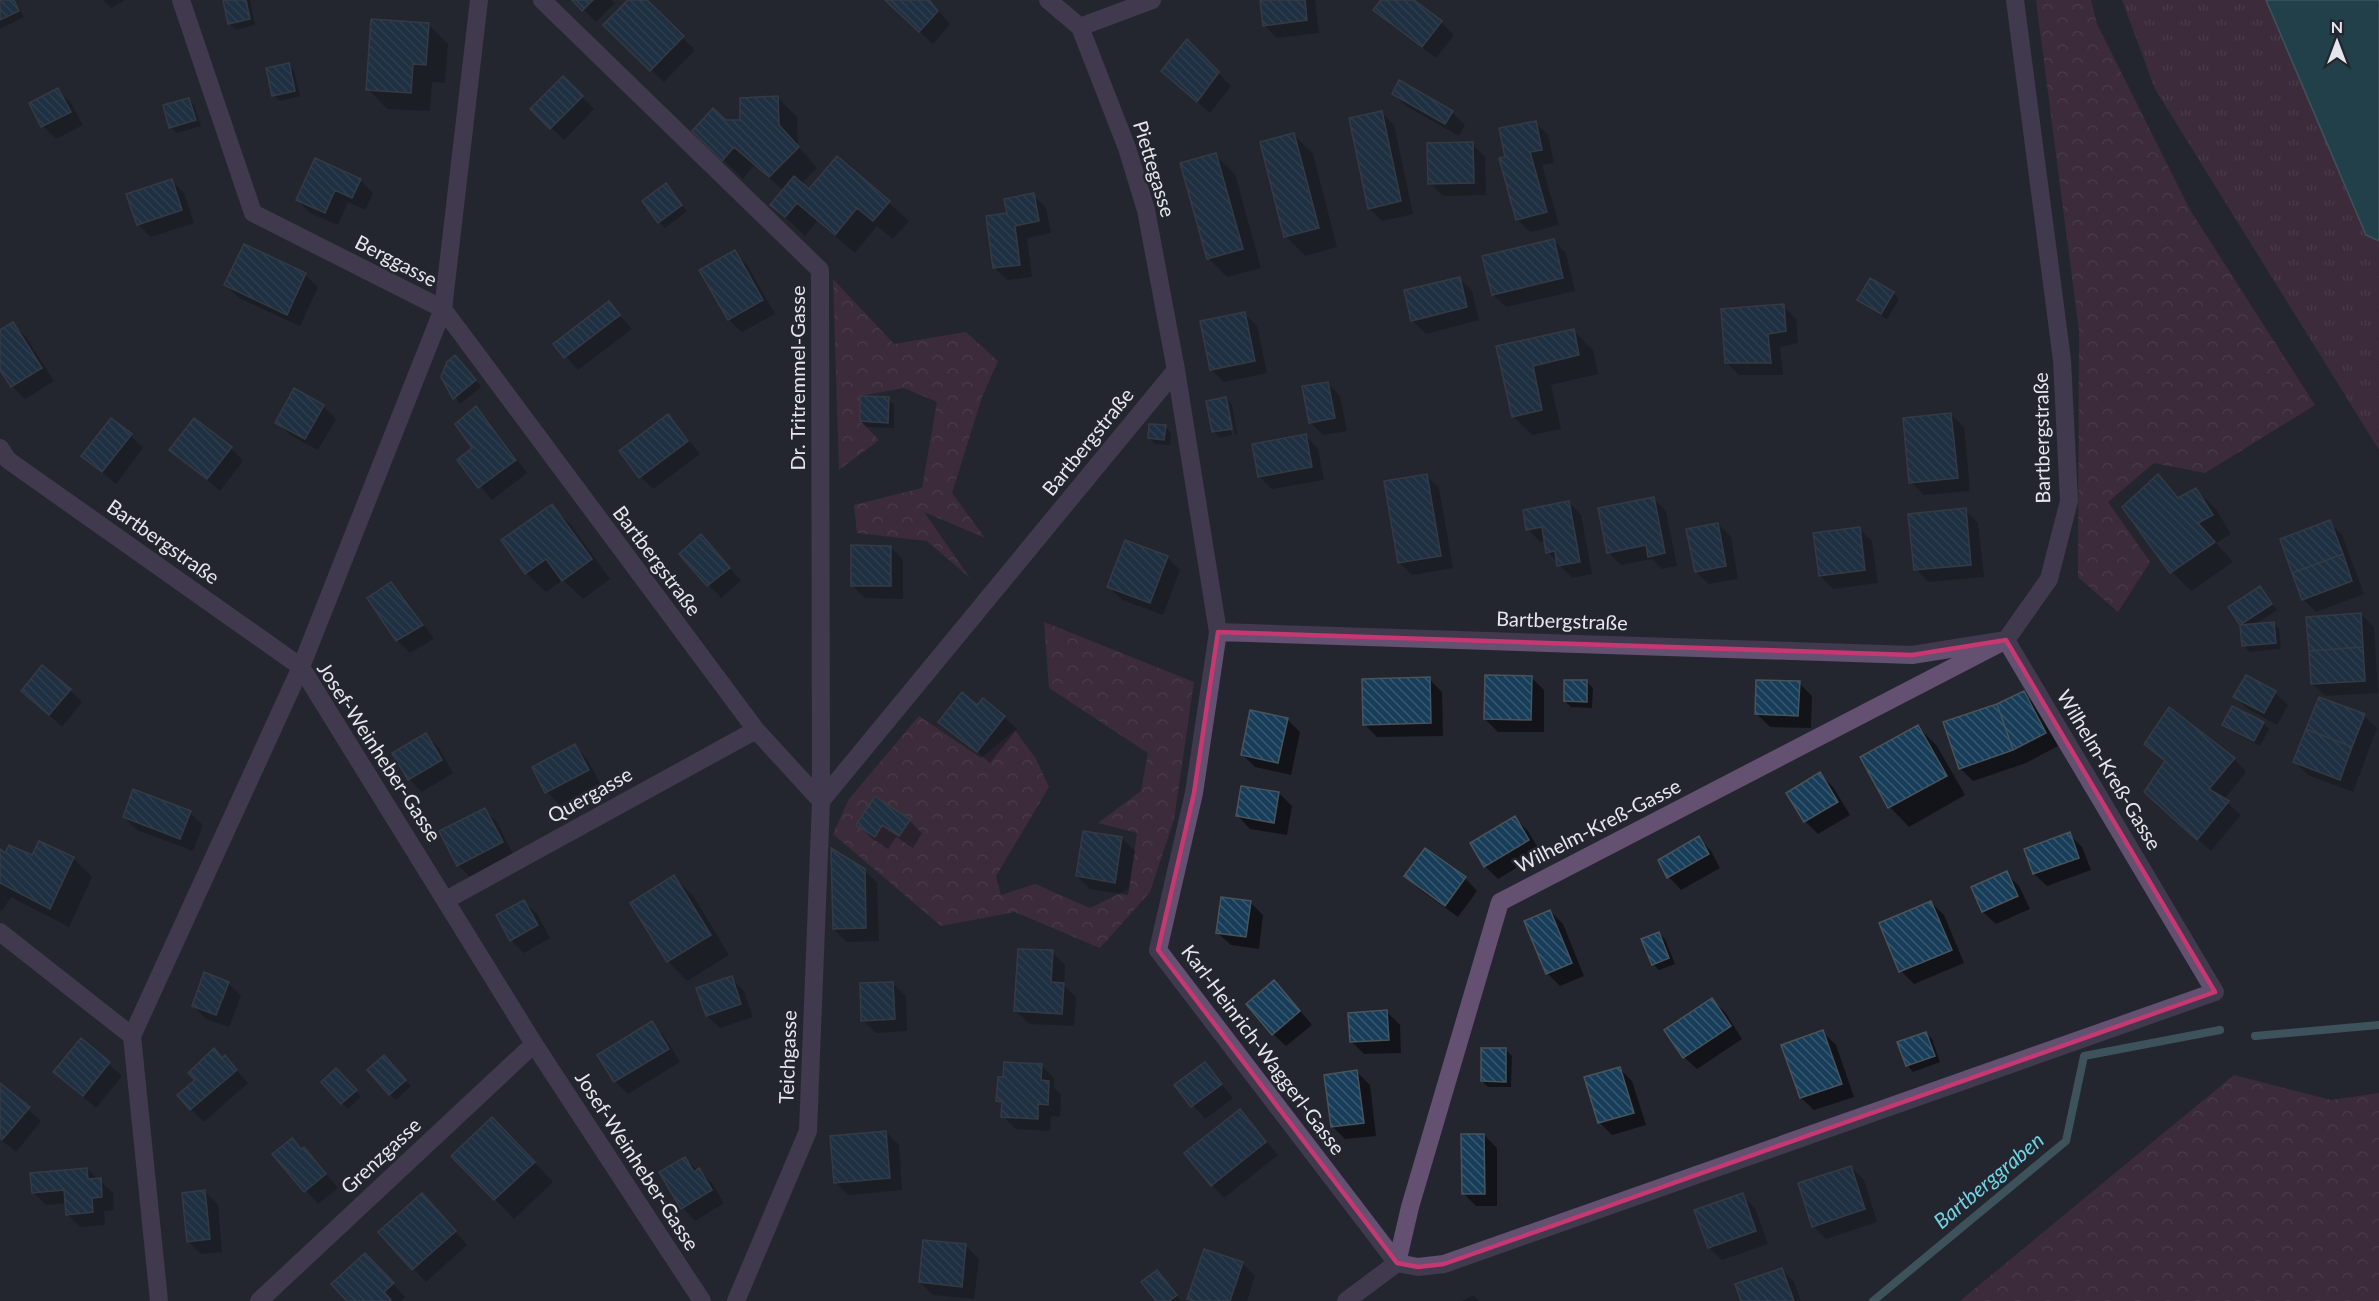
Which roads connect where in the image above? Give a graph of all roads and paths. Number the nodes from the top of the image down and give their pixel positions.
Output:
1 (181, 0) edge
2 (479, 0) edge
3 (542, 0) edge
4 (1048, 0) edge
5 (1152, 0) edge
6 (2015, 0) edge
7 (1080, 27) junction
8 (443, 309) junction
9 (1176, 370) junction
10 (0, 448) edge
11 (1218, 632) junction
12 (2006, 640) junction
13 (301, 667) junction
14 (756, 730) junction
15 (821, 801) junction
16 (446, 900) junction
17 (0, 932) edge
18 (132, 1036) junction
19 (534, 1044) junction
20 (1397, 1263) junction
21 (159, 1301) edge
22 (259, 1301) edge
23 (702, 1301) edge
24 (736, 1301) edge
25 (1346, 1301) edge

1 - 8 street, Berggasse
2 - 8 street, Berggasse
3 - 15 street, Dr. Tritremmel-Gasse
4 - 7 street, Piettegasse
5 - 7 street
6 - 12 street, Bartbergstraße
7 - 9 street, Piettegasse
8 - 13 street
8 - 14 street, Bartbergstraße
9 - 11 street
9 - 15 street, Bartbergstraße
10 - 13 street, Bartbergstraße
11 - 12 street, Bartbergstraße
11 - 20 street, Karl-Heinrich-Waggerl-Gasse
12 - 20 street, Wilhelm-Kreß-Gasse
12 - 20 street, Wilhelm-Kreß-Gasse
13 - 16 street, Josef-Weinheber-Gasse
13 - 18 street, Josef-Weinheber-Gasse
14 - 15 street, Bartbergstraße
14 - 16 street, Quergasse
15 - 24 street, Teichgasse
16 - 19 street, Josef-Weinheber-Gasse
17 - 18 street
18 - 21 street
19 - 22 street, Grenzgasse
19 - 23 street, Josef-Weinheber-Gasse
20 - 25 street

